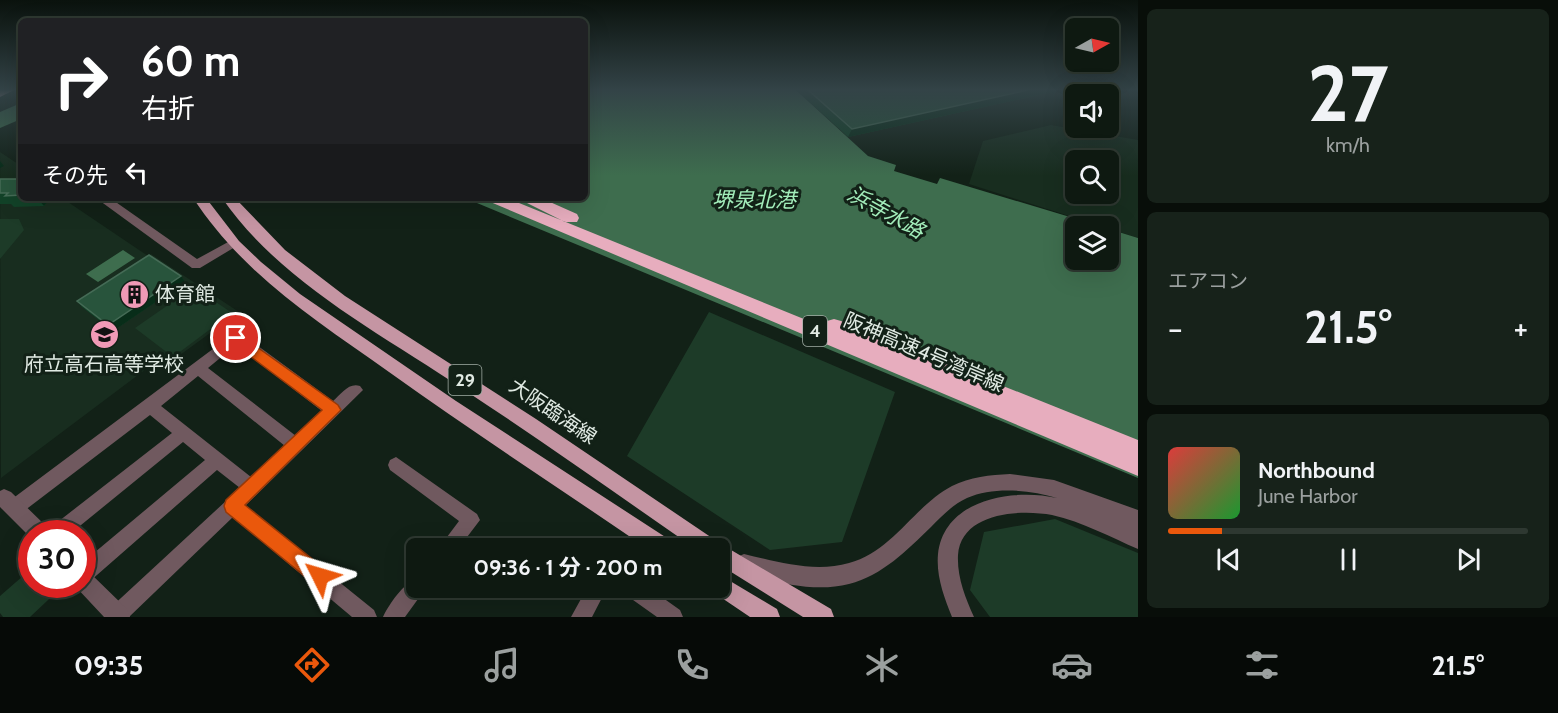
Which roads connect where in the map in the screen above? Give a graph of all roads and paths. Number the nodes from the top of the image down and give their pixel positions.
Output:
1 (106, 201) edge
2 (201, 201) edge
3 (230, 201) edge
4 (500, 201) edge
5 (530, 201) edge
6 (534, 201) edge
7 (571, 218) junction
8 (234, 244) junction
9 (249, 327) dead end
10 (236, 338) junction
11 (198, 368) junction
12 (356, 390) dead end
13 (150, 406) junction
14 (333, 410) junction
15 (183, 433) junction
16 (296, 445) junction
17 (1138, 450) edge
18 (217, 460) junction
19 (396, 465) dead end
20 (1138, 466) edge
21 (251, 487) junction
22 (4, 500) edge
23 (232, 506) junction
24 (25, 520) edge
25 (74, 520) edge
26 (1138, 520) edge
27 (456, 538) edge
28 (649, 538) edge
29 (697, 538) edge
30 (1138, 539) edge
31 (730, 557) edge
32 (730, 560) edge
33 (96, 565) edge
34 (730, 592) edge
35 (96, 593) edge
36 (730, 594) edge
37 (408, 598) edge
38 (592, 598) edge
39 (650, 598) edge
40 (677, 614) edge
41 (117, 616) edge
42 (367, 617) edge
43 (393, 617) edge
44 (580, 617) edge
45 (761, 617) edge
46 (769, 617) edge
47 (823, 617) edge
48 (963, 617) edge

1 - 8 street
2 - 8 main road, 29
3 - 29 main road, 大阪臨海線 / 29
4 - 20 highway, 阪神高速4号湾岸線 / 4
5 - 7 highway, 阪神高速4号湾岸線 / 4
6 - 7 highway
7 - 17 highway, 阪神高速4号湾岸線 / 4
8 - 28 main road, 29
9 - 10 street
10 - 11 street
10 - 14 street
11 - 13 street
11 - 16 street
12 - 14 street
13 - 15 street
13 - 22 street
14 - 16 street
15 - 18 street
15 - 25 street
16 - 21 street
18 - 21 street
18 - 33 street
19 - 27 street
21 - 23 street
22 - 24 street
23 - 41 street
23 - 42 street
26 - 31 street
30 - 48 street
32 - 47 main road, 大阪臨海線 / 29
34 - 46 main road
35 - 41 street
36 - 45 street
37 - 43 street
38 - 44 street
39 - 40 street

